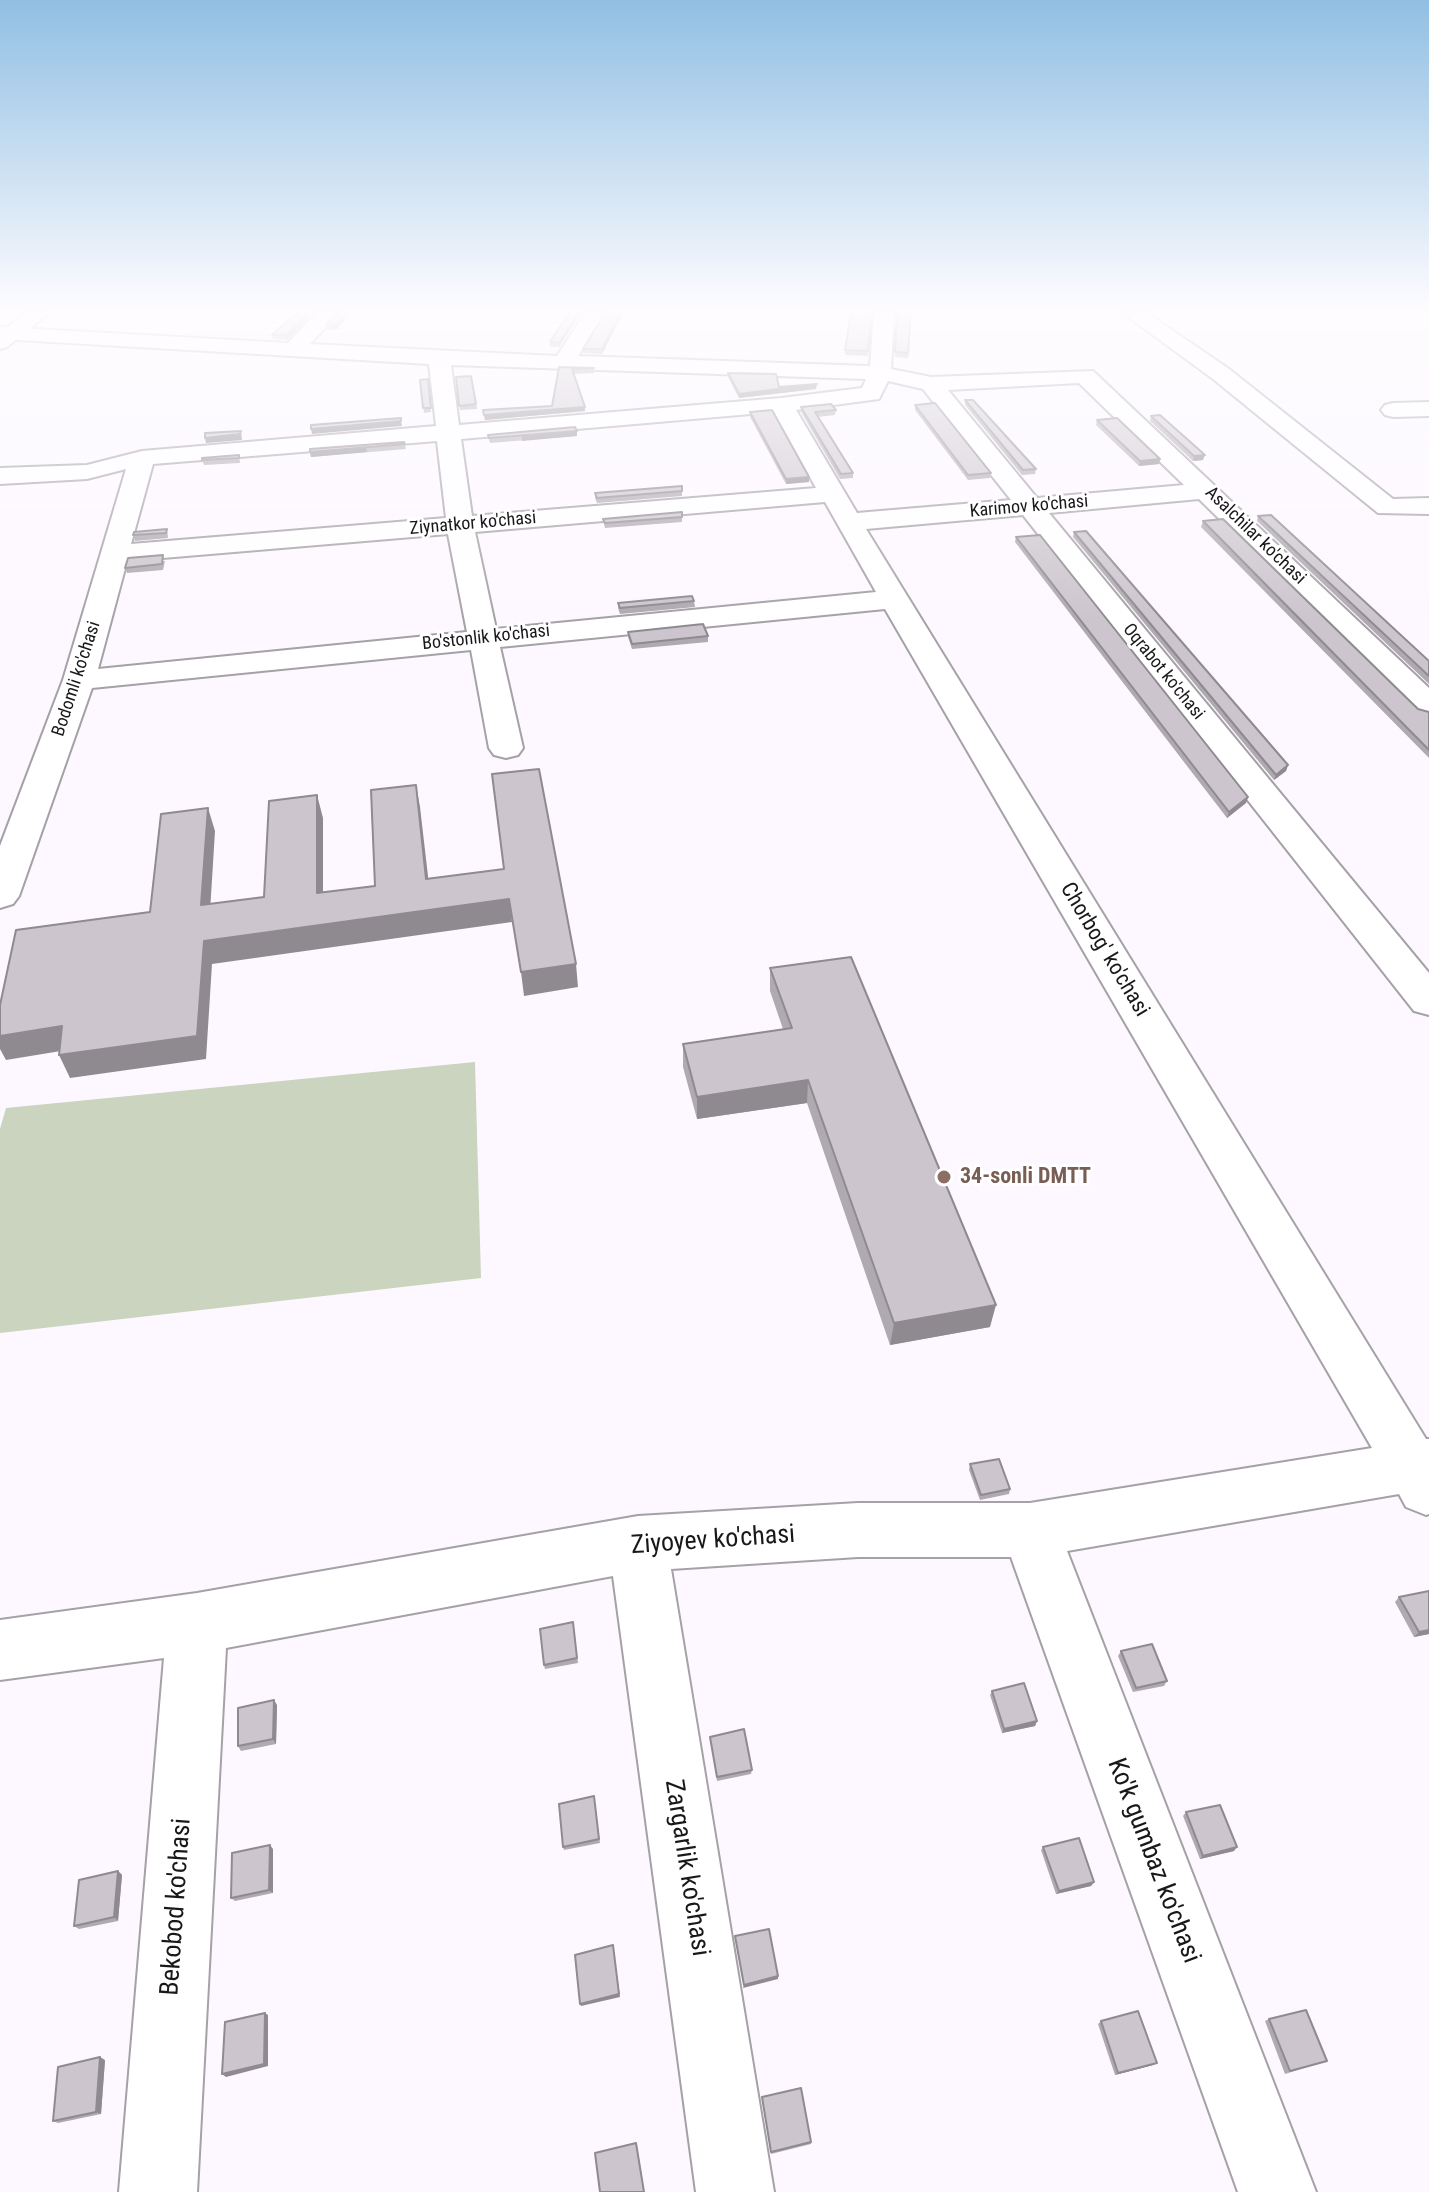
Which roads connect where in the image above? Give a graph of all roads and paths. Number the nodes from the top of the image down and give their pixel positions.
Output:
1 (444, 415) edge
2 (648, 415) edge
3 (787, 415) edge
4 (956, 415) edge
5 (1127, 415) edge
6 (1273, 415) edge
7 (446, 431) junction
8 (142, 458) junction
9 (0, 476) edge
10 (1208, 491) junction
11 (1429, 506) edge
12 (1029, 507) junction
13 (841, 508) junction
14 (460, 525) junction
15 (114, 554) junction
16 (894, 599) junction
17 (484, 638) junction
18 (79, 680) junction
19 (1429, 706) edge
20 (506, 748) dead end
21 (0, 896) edge
22 (1429, 1001) edge
23 (1424, 1475) edge
24 (1030, 1530) junction
25 (638, 1544) junction
26 (197, 1623) junction
27 (0, 1650) edge
28 (158, 2192) edge
29 (735, 2192) edge
30 (1277, 2192) edge

1 - 7 street
2 - 7 street
3 - 13 street, Chorbog' ko'chasi
4 - 12 street, Oqrabot ko'chasi
5 - 10 street, Asalchilar ko'chasi
6 - 11 street
7 - 8 street
7 - 14 street
8 - 9 street
8 - 15 street, Bodomli ko'chasi
10 - 12 street, Karimov ko'chasi
10 - 19 street, Asalchilar ko'chasi
12 - 13 street, Karimov ko'chasi
12 - 22 street, Oqrabot ko'chasi
13 - 14 street, Ziynatkor ko'chasi
13 - 16 street, Chorbog' ko'chasi
14 - 15 street, Ziynatkor ko'chasi
14 - 17 street
15 - 18 street, Bodomli ko'chasi
16 - 17 street, Bo'stonlik ko'chasi
16 - 23 street, Chorbog' ko'chasi
17 - 18 street, Bo'stonlik ko'chasi
17 - 20 street
18 - 21 street, Bodomli ko'chasi
23 - 24 street, Ziyoyev ko'chasi
24 - 25 street, Ziyoyev ko'chasi
24 - 30 street, Ko'k gumbaz ko'chasi
25 - 26 street, Ziyoyev ko'chasi
25 - 29 street, Zargarlik ko'chasi
26 - 27 street, Ziyoyev ko'chasi
26 - 28 street, Bekobod ko'chasi

